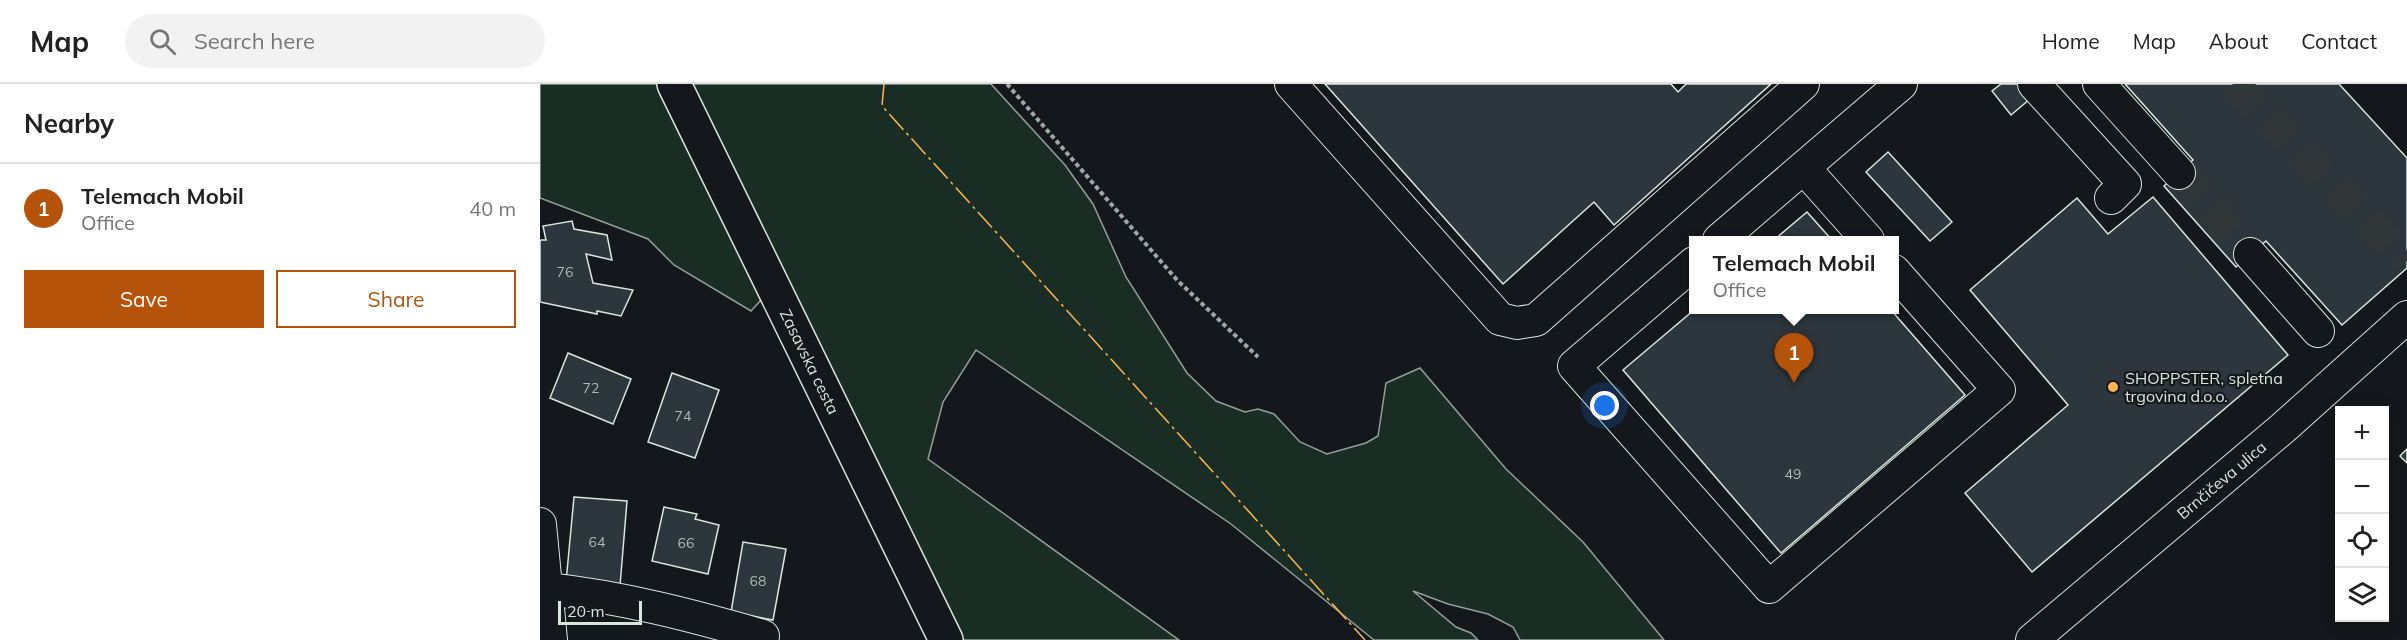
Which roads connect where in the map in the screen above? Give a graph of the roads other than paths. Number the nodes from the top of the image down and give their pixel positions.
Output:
1 (674, 84) edge
2 (1290, 84) edge
3 (1803, 84) edge
4 (1901, 84) edge
5 (2034, 84) edge
6 (2099, 84) edge
7 (1804, 168) junction
8 (2179, 173) tunnel mouth
9 (2111, 198) dead end
10 (1724, 236) edge
11 (1864, 236) edge
12 (2250, 254) tunnel mouth
13 (1689, 267) edge
14 (1899, 277) edge
15 (2407, 317) edge
16 (2318, 331) dead end
17 (540, 524) edge
18 (548, 589) junction
19 (763, 636) dead end
20 (551, 640) edge
21 (946, 640) edge
22 (2032, 640) edge

1 - 21 main road, Zasavska cesta
2 - 3 street
4 - 7 street
5 - 9 street
6 - 8 street
7 - 10 street
7 - 11 street
12 - 16 street
13 - 14 street
15 - 22 street, Brnčičeva ulica
17 - 18 street
18 - 19 street
18 - 20 street

